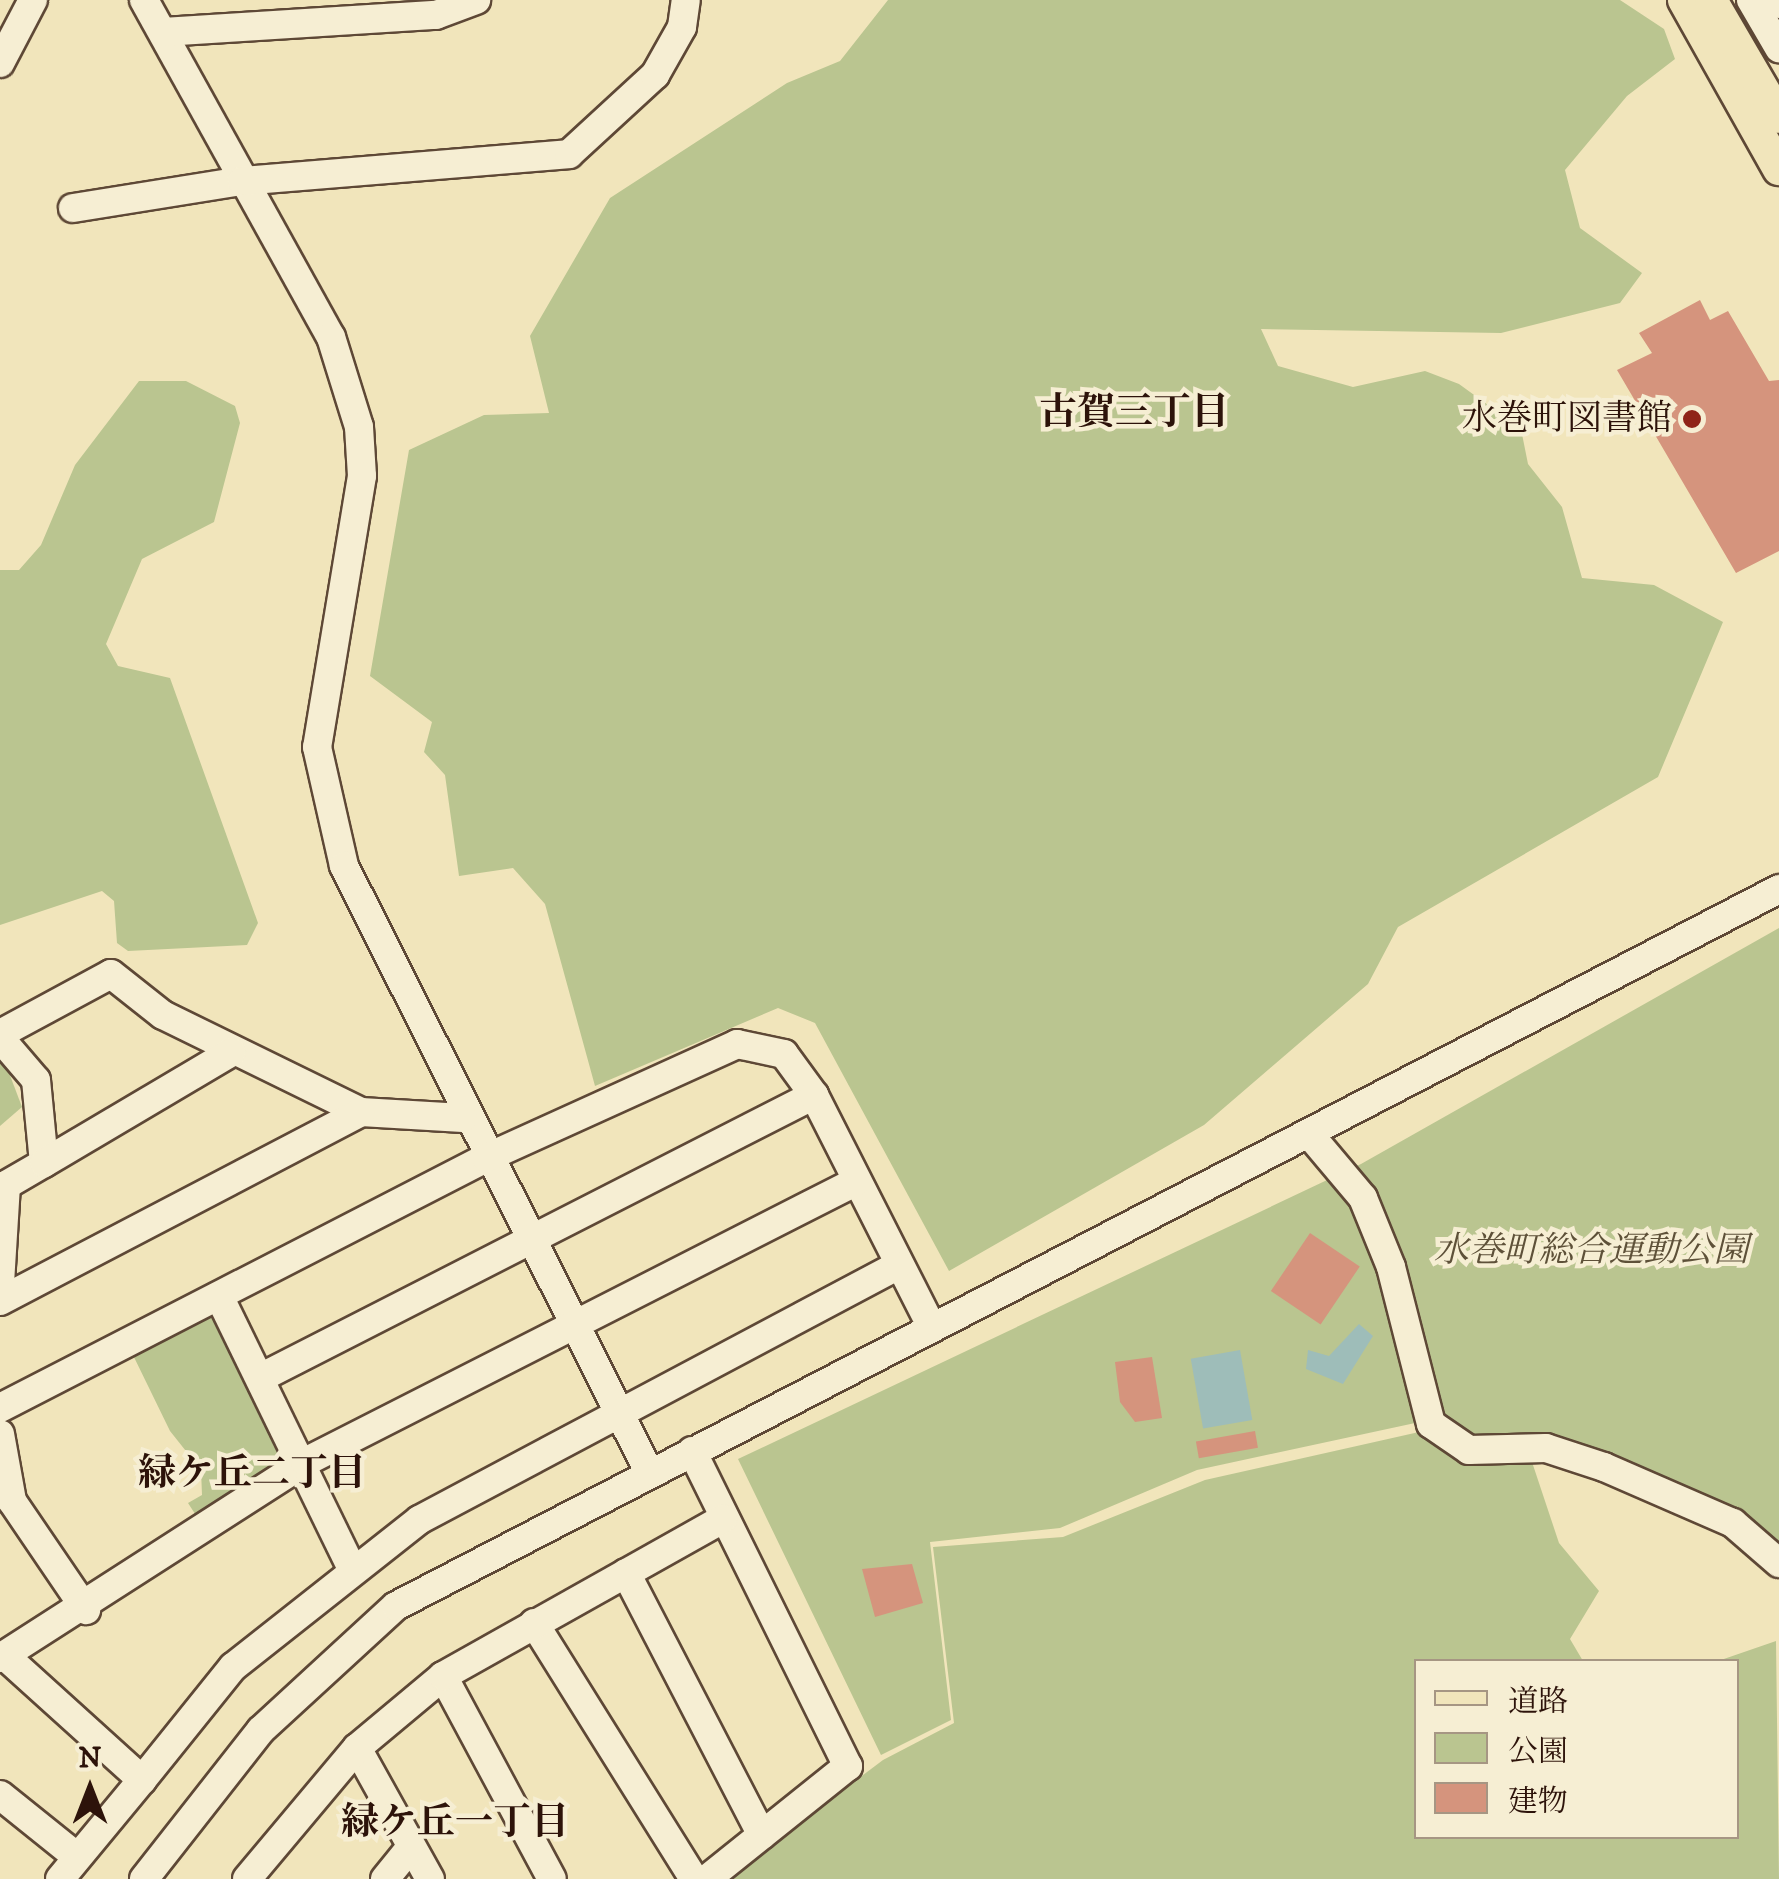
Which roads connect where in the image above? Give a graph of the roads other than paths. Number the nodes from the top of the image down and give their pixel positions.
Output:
1 (33, 0) edge
2 (144, 0) edge
3 (476, 0) edge
4 (686, 0) edge
5 (1684, 0) edge
6 (1711, 0) edge
7 (1751, 0) edge
8 (163, 32) junction
9 (1779, 48) edge
10 (0, 63) edge
11 (1779, 117) edge
12 (1779, 170) edge
13 (242, 181) junction
14 (73, 208) dead end
15 (1779, 889) edge
16 (0, 1036) edge
17 (232, 1052) junction
18 (814, 1096) junction
19 (360, 1112) junction
20 (464, 1118) junction
21 (1310, 1135) junction
22 (486, 1158) junction
23 (44, 1162) junction
24 (857, 1181) junction
25 (528, 1242) junction
26 (896, 1266) junction
27 (0, 1282) edge
28 (219, 1296) junction
29 (0, 1301) edge
30 (574, 1325) junction
31 (931, 1326) junction
32 (262, 1377) junction
33 (0, 1408) edge
34 (617, 1410) junction
35 (0, 1434) edge
36 (692, 1451) junction
37 (306, 1462) junction
38 (649, 1472) junction
39 (723, 1520) junction
40 (1779, 1564) edge
41 (352, 1568) junction
42 (626, 1574) junction
43 (86, 1610) junction
44 (534, 1624) junction
45 (3, 1657) edge
46 (443, 1676) junction
47 (357, 1748) junction
48 (142, 1780) junction
49 (0, 1796) edge
50 (762, 1835) junction
51 (410, 1849) junction
52 (68, 1868) edge
53 (144, 1879) edge
54 (248, 1879) edge
55 (385, 1879) edge
56 (430, 1879) edge
57 (552, 1879) edge
58 (694, 1879) edge
59 (707, 1879) edge

1 - 10 street
2 - 8 street
3 - 8 street
4 - 13 street
5 - 12 main road
6 - 11 main road
7 - 9 street
8 - 13 street
13 - 14 street
13 - 20 street
15 - 21 street
16 - 17 street
16 - 23 street
17 - 19 street
17 - 23 street
18 - 22 street
18 - 24 street
18 - 25 street
19 - 20 street
19 - 29 street
20 - 22 street
21 - 31 street
21 - 40 street
22 - 25 street
22 - 28 street
23 - 27 street
24 - 26 street
24 - 30 street
25 - 30 street
25 - 32 street
26 - 31 street
26 - 34 street
28 - 32 street
28 - 33 street
30 - 34 street
30 - 37 street
31 - 36 street
32 - 37 street
34 - 38 street
34 - 41 street
35 - 43 street
36 - 38 street
36 - 39 street
37 - 41 street
37 - 43 street
38 - 53 street
39 - 42 street
39 - 50 street
41 - 48 street
42 - 44 street
42 - 50 street
43 - 45 street
44 - 46 street
44 - 58 street
45 - 48 street
46 - 47 street
46 - 57 street
47 - 51 street
47 - 54 street
48 - 52 street
49 - 52 street
50 - 59 street
51 - 55 street
51 - 56 street

